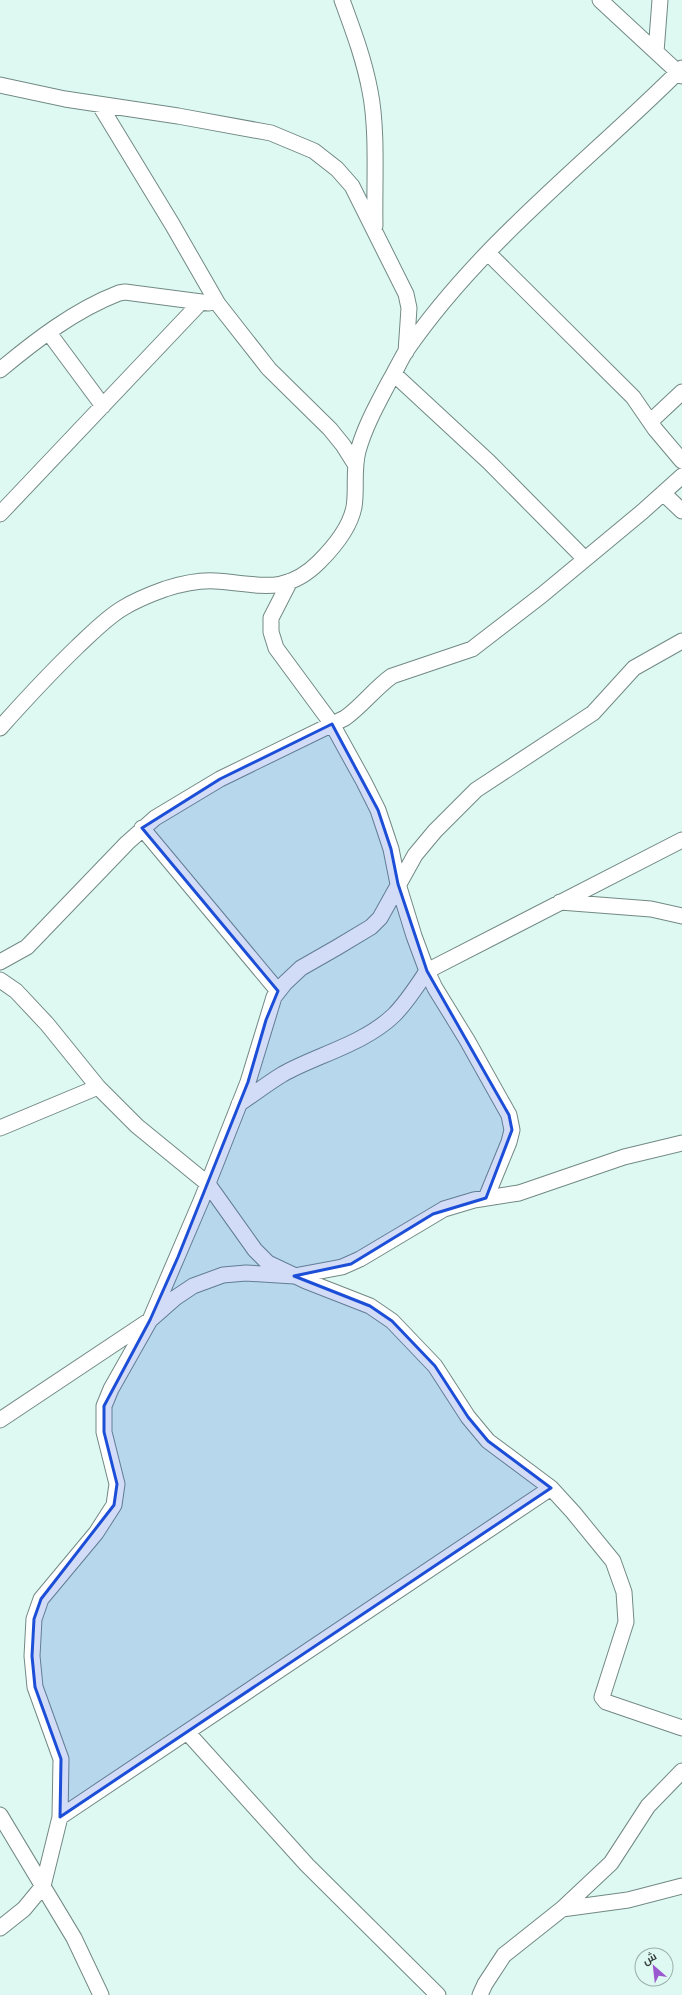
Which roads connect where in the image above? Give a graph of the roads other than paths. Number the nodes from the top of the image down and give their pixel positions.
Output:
1 (342, 0) edge
2 (600, 0) edge
3 (660, 0) edge
4 (656, 52) junction
5 (681, 72) edge
6 (0, 85) edge
7 (99, 104) junction
8 (376, 231) junction
9 (488, 253) junction
10 (202, 302) junction
11 (218, 304) junction
12 (49, 333) junction
13 (406, 352) junction
14 (0, 370) edge
15 (394, 374) junction
16 (682, 392) edge
17 (103, 406) junction
18 (651, 421) junction
19 (682, 461) edge
20 (355, 464) junction
21 (682, 476) edge
22 (663, 493) junction
23 (682, 511) edge
24 (0, 514) edge
25 (584, 559) junction
26 (290, 581) junction
27 (682, 641) edge
28 (332, 724) junction
29 (0, 728) edge
30 (142, 828) junction
31 (682, 840) edge
32 (398, 884) junction
33 (559, 902) junction
34 (682, 916) edge
35 (0, 962) edge
36 (427, 971) junction
37 (0, 980) edge
38 (278, 991) junction
39 (98, 1087) junction
40 (240, 1104) junction
41 (0, 1128) edge
42 (682, 1143) edge
43 (208, 1184) junction
44 (486, 1198) junction
45 (294, 1276) junction
46 (150, 1320) junction
47 (0, 1420) edge
48 (551, 1488) junction
49 (682, 1728) edge
50 (187, 1732) junction
51 (682, 1771) edge
52 (0, 1815) edge
53 (60, 1817) junction
54 (43, 1886) junction
55 (682, 1886) edge
56 (562, 1909) junction
57 (0, 1928) edge
58 (101, 1995) edge
59 (438, 1995) edge
60 (480, 1995) edge

1 - 8 street
2 - 4 street
3 - 4 street
4 - 5 street
5 - 9 street
6 - 7 street
7 - 8 street
7 - 11 street
8 - 13 street
9 - 13 street
9 - 18 street
10 - 11 street
10 - 12 street
10 - 17 street
11 - 20 street
12 - 14 street
12 - 17 street
13 - 15 street
15 - 20 street
15 - 25 street
16 - 18 street
17 - 24 street
18 - 19 street
20 - 26 street
21 - 22 street
22 - 23 street
22 - 25 street
25 - 28 street
26 - 28 street
26 - 29 street
27 - 32 street
28 - 30 street
28 - 32 street
30 - 35 street
30 - 38 street
31 - 33 street
32 - 36 street
32 - 38 street
33 - 34 street
33 - 36 street
36 - 40 street
36 - 44 street
37 - 39 street
38 - 40 street
39 - 41 street
39 - 43 street
40 - 43 street
42 - 44 street
43 - 45 street
43 - 46 street
44 - 45 street
45 - 46 street
45 - 48 street
46 - 47 street
46 - 53 street
48 - 49 street
48 - 50 street
50 - 53 street
50 - 59 street
51 - 56 street
52 - 54 street
53 - 54 street
54 - 57 street
54 - 58 street
55 - 56 street
56 - 60 street

